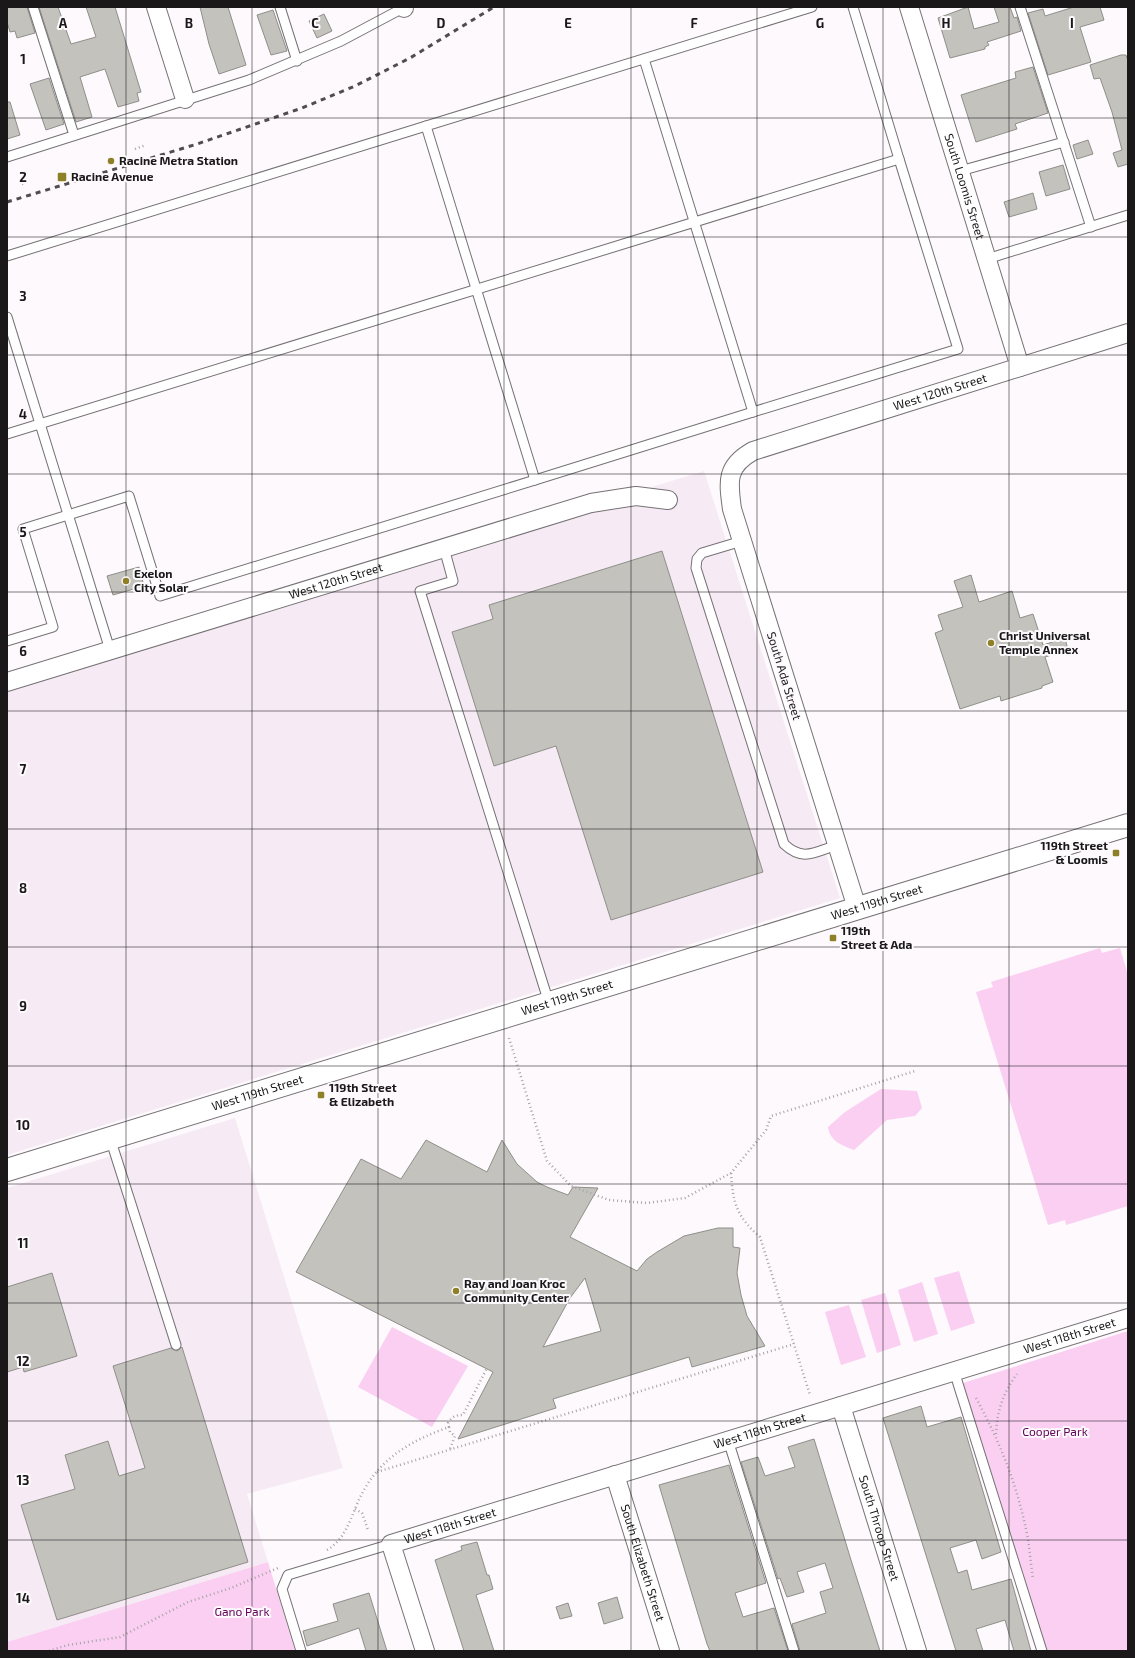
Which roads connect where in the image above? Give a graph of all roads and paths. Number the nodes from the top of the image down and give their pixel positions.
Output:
1 (34, 7) edge
2 (156, 7) edge
3 (280, 7) edge
4 (404, 7) edge
5 (812, 7) edge
6 (852, 7) edge
7 (909, 7) edge
8 (1020, 7) edge
9 (644, 59) junction
10 (297, 61) junction
11 (185, 99) junction
12 (426, 126) junction
13 (74, 135) junction
14 (1064, 142) junction
15 (146, 145) dead end
16 (135, 149) dead end
17 (7, 157) edge
18 (899, 159) junction
19 (960, 171) junction
20 (29, 182) dead end
21 (22, 184) dead end
22 (1128, 215) edge
23 (694, 222) junction
24 (1091, 227) junction
25 (7, 256) edge
26 (987, 259) junction
27 (476, 289) junction
28 (7, 317) edge
29 (1128, 333) edge
30 (1020, 366) junction
31 (753, 412) junction
32 (40, 424) junction
33 (7, 434) edge
34 (753, 451) joint
35 (536, 480) junction
36 (668, 500) dead end
37 (68, 515) junction
38 (742, 541) junction
39 (444, 548) junction
40 (7, 641) edge
41 (110, 650) junction
42 (7, 682) edge
43 (1128, 825) edge
44 (837, 845) junction
45 (857, 908) junction
46 (549, 1003) junction
47 (509, 1038) dead end
48 (915, 1071) dead end
49 (110, 1138) junction
50 (7, 1170) edge
51 (731, 1173) junction
52 (1128, 1318) edge
53 (794, 1344) junction
54 (176, 1345) dead end
55 (487, 1368) dead end
56 (954, 1371) junction
57 (1017, 1374) dead end
58 (810, 1395) dead end
59 (975, 1395) dead end
60 (841, 1406) junction
61 (448, 1427) junction
62 (996, 1434) junction
63 (728, 1440) junction
64 (450, 1449) junction
65 (376, 1472) junction
66 (615, 1475) junction
67 (355, 1509) junction
68 (368, 1530) dead end
69 (391, 1544) junction
70 (324, 1551) dead end
71 (281, 1567) dead end
72 (1035, 1586) dead end
73 (49, 1651) edge
74 (301, 1651) edge
75 (425, 1651) edge
76 (670, 1651) edge
77 (794, 1651) edge
78 (917, 1651) edge
79 (1042, 1651) edge

1 - 13 lane
2 - 11 street
3 - 10 lane
4 - 10 lane
5 - 9 lane
6 - 18 lane
7 - 19 street, South Loomis Street
8 - 14 lane
9 - 12 lane
9 - 23 lane
10 - 11 lane
11 - 13 lane
12 - 25 lane
12 - 27 lane
13 - 17 lane
14 - 19 lane
14 - 24 lane
15 - 16 path
18 - 23 lane
18 - 31 lane
19 - 26 street, South Loomis Street
20 - 21 path
22 - 24 lane
23 - 27 lane
23 - 31 lane
24 - 26 lane
26 - 30 street, South Loomis Street
27 - 32 lane
27 - 35 lane
28 - 32 lane
29 - 30 street, West 120th Street
30 - 34 street, West 120th Street
31 - 35 lane
32 - 33 lane
32 - 37 lane
34 - 38 street, South Ada Street
35 - 37 lane
36 - 39 street, West 120th Street
37 - 40 lane
37 - 41 lane
38 - 44 street, South Ada Street
38 - 44 lane
39 - 41 street, West 120th Street
39 - 46 lane
41 - 42 street, West 120th Street
43 - 45 street, West 119th Street
44 - 45 street, South Ada Street
45 - 46 street, West 119th Street
46 - 49 street, West 119th Street
47 - 51 path
48 - 51 path
49 - 50 street, West 119th Street
49 - 54 lane
51 - 53 path
52 - 56 street, West 118th Street
53 - 58 path
53 - 64 path
55 - 61 path
56 - 60 street, West 118th Street
56 - 79 lane
57 - 62 path
59 - 62 path
60 - 63 street, West 118th Street
60 - 78 street, South Throop Street
61 - 64 path
61 - 65 path
62 - 72 path
63 - 66 street, West 118th Street
63 - 77 lane
64 - 65 path
65 - 67 path
66 - 69 street, West 118th Street
66 - 76 street, South Elizabeth Street
67 - 68 path
67 - 70 path
69 - 74 lane
69 - 75 street
71 - 73 path

